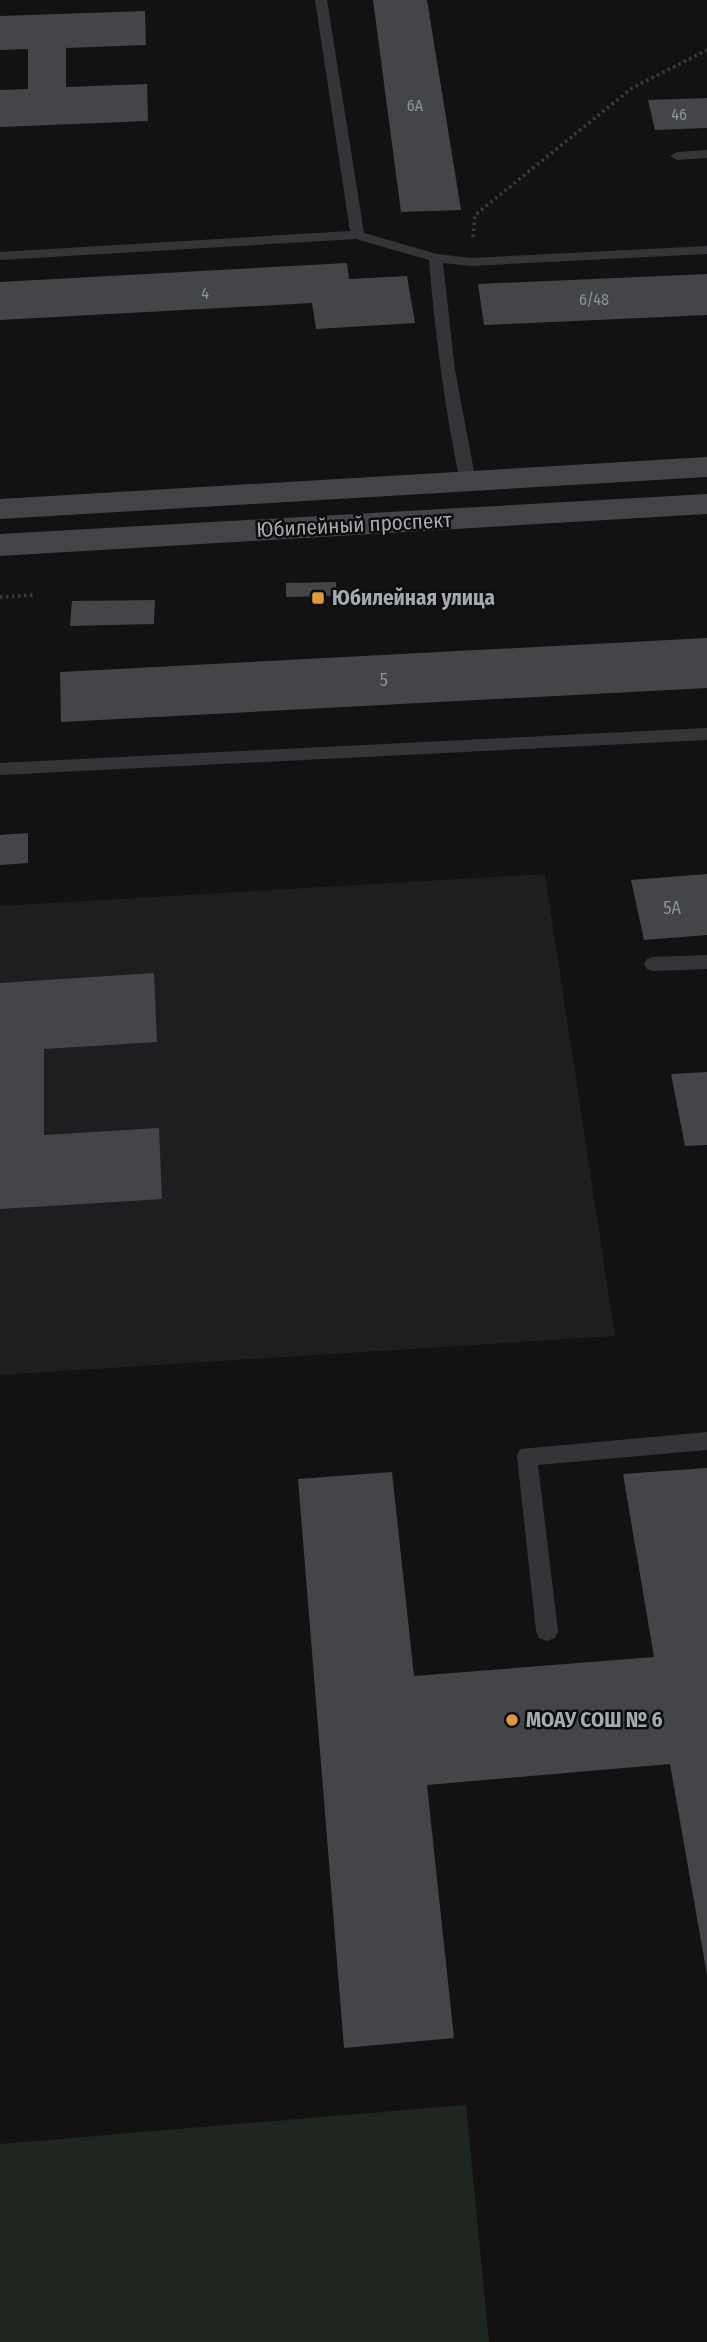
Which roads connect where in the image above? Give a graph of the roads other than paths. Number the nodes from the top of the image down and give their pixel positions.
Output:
1 (321, 0) edge
2 (707, 154) edge
3 (677, 156) dead end
4 (357, 235) junction
5 (707, 250) edge
6 (0, 256) edge
7 (436, 258) junction
8 (707, 467) edge
9 (468, 482) junction
10 (707, 504) edge
11 (0, 509) edge
12 (0, 545) edge
13 (707, 734) edge
14 (0, 769) edge
15 (707, 962) edge
16 (653, 964) dead end
17 (707, 1441) edge
18 (547, 1631) dead end

1 - 4 lane
2 - 3 lane
4 - 6 lane
4 - 7 lane
5 - 7 lane
7 - 9 lane
8 - 9 main road
9 - 11 main road
10 - 12 main road, Юбилейный проспект
13 - 14 lane
15 - 16 lane
17 - 18 lane

